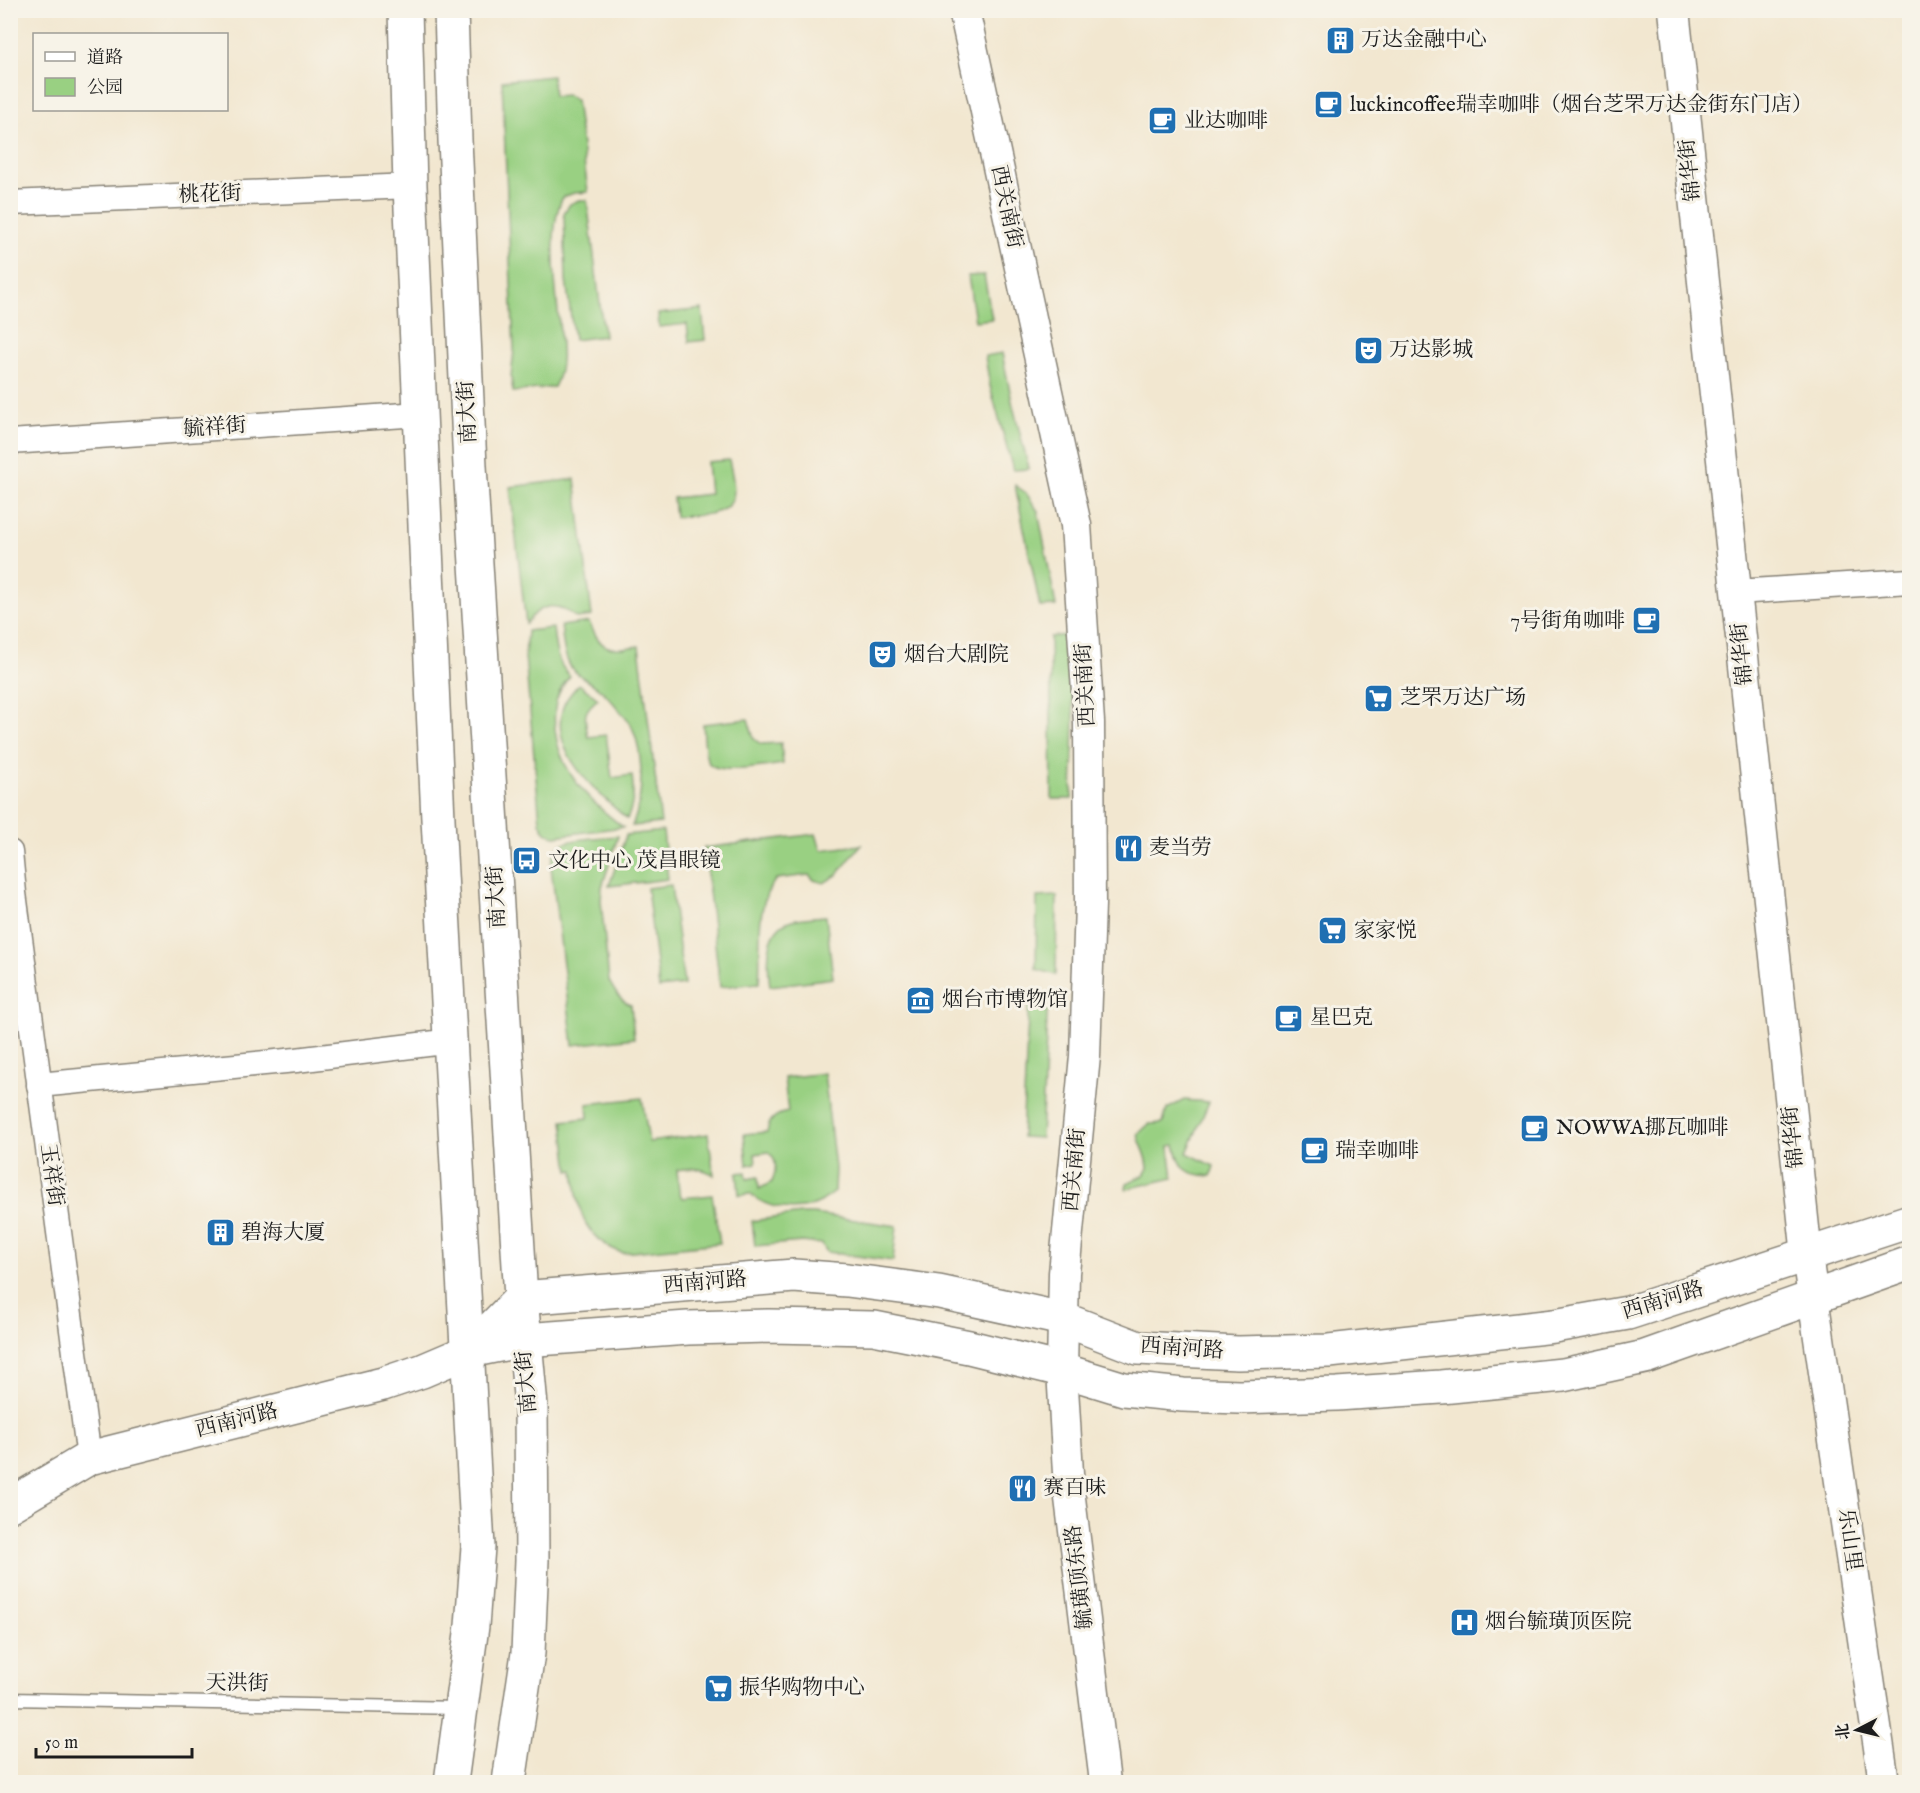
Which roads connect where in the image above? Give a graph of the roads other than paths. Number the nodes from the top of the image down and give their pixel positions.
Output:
1 (405, 10) edge
2 (451, 10) edge
3 (964, 10) edge
4 (1674, 10) edge
5 (410, 186) junction
6 (10, 203) edge
7 (420, 414) junction
8 (10, 442) edge
9 (1910, 581) edge
10 (1736, 592) junction
11 (10, 852) edge
12 (12, 893) edge
13 (452, 1041) junction
14 (39, 1084) junction
15 (1910, 1221) edge
16 (1807, 1256) junction
17 (1910, 1263) edge
18 (1813, 1297) junction
19 (521, 1298) junction
20 (1063, 1319) junction
21 (524, 1340) junction
22 (469, 1351) junction
23 (1062, 1370) junction
24 (89, 1458) junction
25 (10, 1505) edge
26 (10, 1699) edge
27 (462, 1708) junction
28 (451, 1782) edge
29 (509, 1782) edge
30 (1105, 1782) edge
31 (1884, 1782) edge

1 - 5 main road
2 - 19 main road, 南大街
3 - 20 street, 西关南街
4 - 10 street, 锦华街
5 - 6 street, 桃花街
5 - 7 main road
7 - 8 street, 毓祥街
7 - 13 main road
9 - 10 street
10 - 16 street, 锦华街
11 - 12 street, 玉祥街
12 - 14 street, 玉祥街
13 - 14 street
13 - 22 main road
14 - 24 street, 玉祥街
15 - 16 main road, 西南河路
16 - 18 street, 锦华街
16 - 20 main road, 西南河路
17 - 18 main road, 西南河路
18 - 23 main road, 西南河路
18 - 31 street, 乐山里
19 - 20 main road, 西南河路
19 - 21 main road, 南大街
19 - 22 main road, 西南河路
20 - 23 street, 西关南街
21 - 22 main road, 西南河路
21 - 23 main road, 西南河路
21 - 29 main road, 南大街
22 - 24 main road, 西南河路
22 - 27 main road
23 - 30 street, 毓璜顶东路
24 - 25 main road, 西南河路
26 - 27 lane, 天洪街
27 - 28 main road

